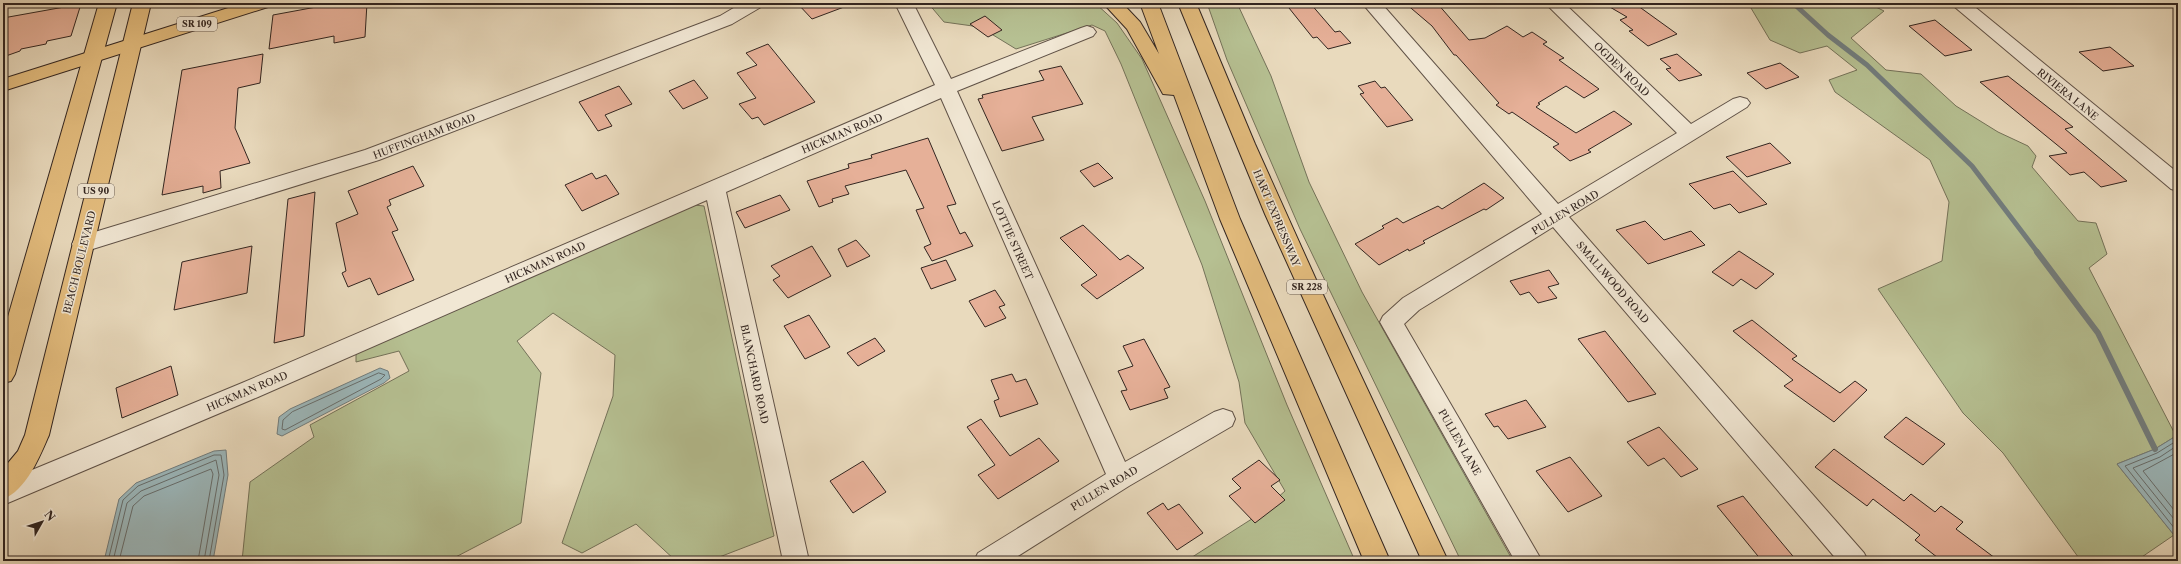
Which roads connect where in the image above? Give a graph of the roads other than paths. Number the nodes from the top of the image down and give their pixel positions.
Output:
1 (108, 3) edge
2 (142, 3) edge
3 (216, 3) edge
4 (262, 3) edge
5 (755, 3) edge
6 (904, 3) edge
7 (1112, 3) edge
8 (1149, 3) edge
9 (1371, 3) edge
10 (1554, 3) edge
11 (1959, 3) edge
12 (1188, 5) edge
13 (1087, 32) dead end
14 (134, 36) junction
15 (94, 49) junction
16 (3, 70) edge
17 (3, 85) edge
18 (946, 88) junction
19 (1740, 103) dead end
20 (1690, 134) junction
21 (1206, 154) junction
22 (2178, 184) edge
23 (715, 188) junction
24 (1557, 216) junction
25 (83, 244) junction
26 (1391, 322) joint
27 (3, 374) edge
28 (1224, 419) dead end
29 (1120, 478) junction
30 (3, 488) edge
31 (3, 494) edge
32 (796, 561) edge
33 (987, 561) edge
34 (1377, 561) edge
35 (1435, 561) edge
36 (1529, 561) edge
37 (1855, 561) edge

1 - 15 main road
2 - 14 main road, BEACH BOULEVARD / US 90
3 - 14 main road, SR 109
4 - 14 main road, SR 109
5 - 25 street, HUFFINGHAM ROAD
6 - 18 street, LOTTIE STREET
7 - 21 main road
8 - 21 main road
9 - 24 street, SMALLWOOD ROAD
10 - 20 street, OGDEN ROAD
11 - 22 street, RIVIERA LANE
12 - 35 main road, HART EXPRESSWAY / SR 228
13 - 18 street, HICKMAN ROAD
14 - 15 main road, SR 109
14 - 25 main road, BEACH BOULEVARD / US 90
15 - 16 main road, SR 109
15 - 17 main road, SR 109
15 - 27 main road
18 - 23 street, HICKMAN ROAD
18 - 29 street, LOTTIE STREET
19 - 20 street, PULLEN ROAD
20 - 24 street, PULLEN ROAD
21 - 34 main road
23 - 31 street, HICKMAN ROAD
23 - 32 street, BLANCHARD ROAD
24 - 26 street, PULLEN ROAD
24 - 37 street, SMALLWOOD ROAD
25 - 30 main road, BEACH BOULEVARD / US 90
26 - 36 street, PULLEN LANE
28 - 29 street, PULLEN ROAD
29 - 33 street, PULLEN ROAD

